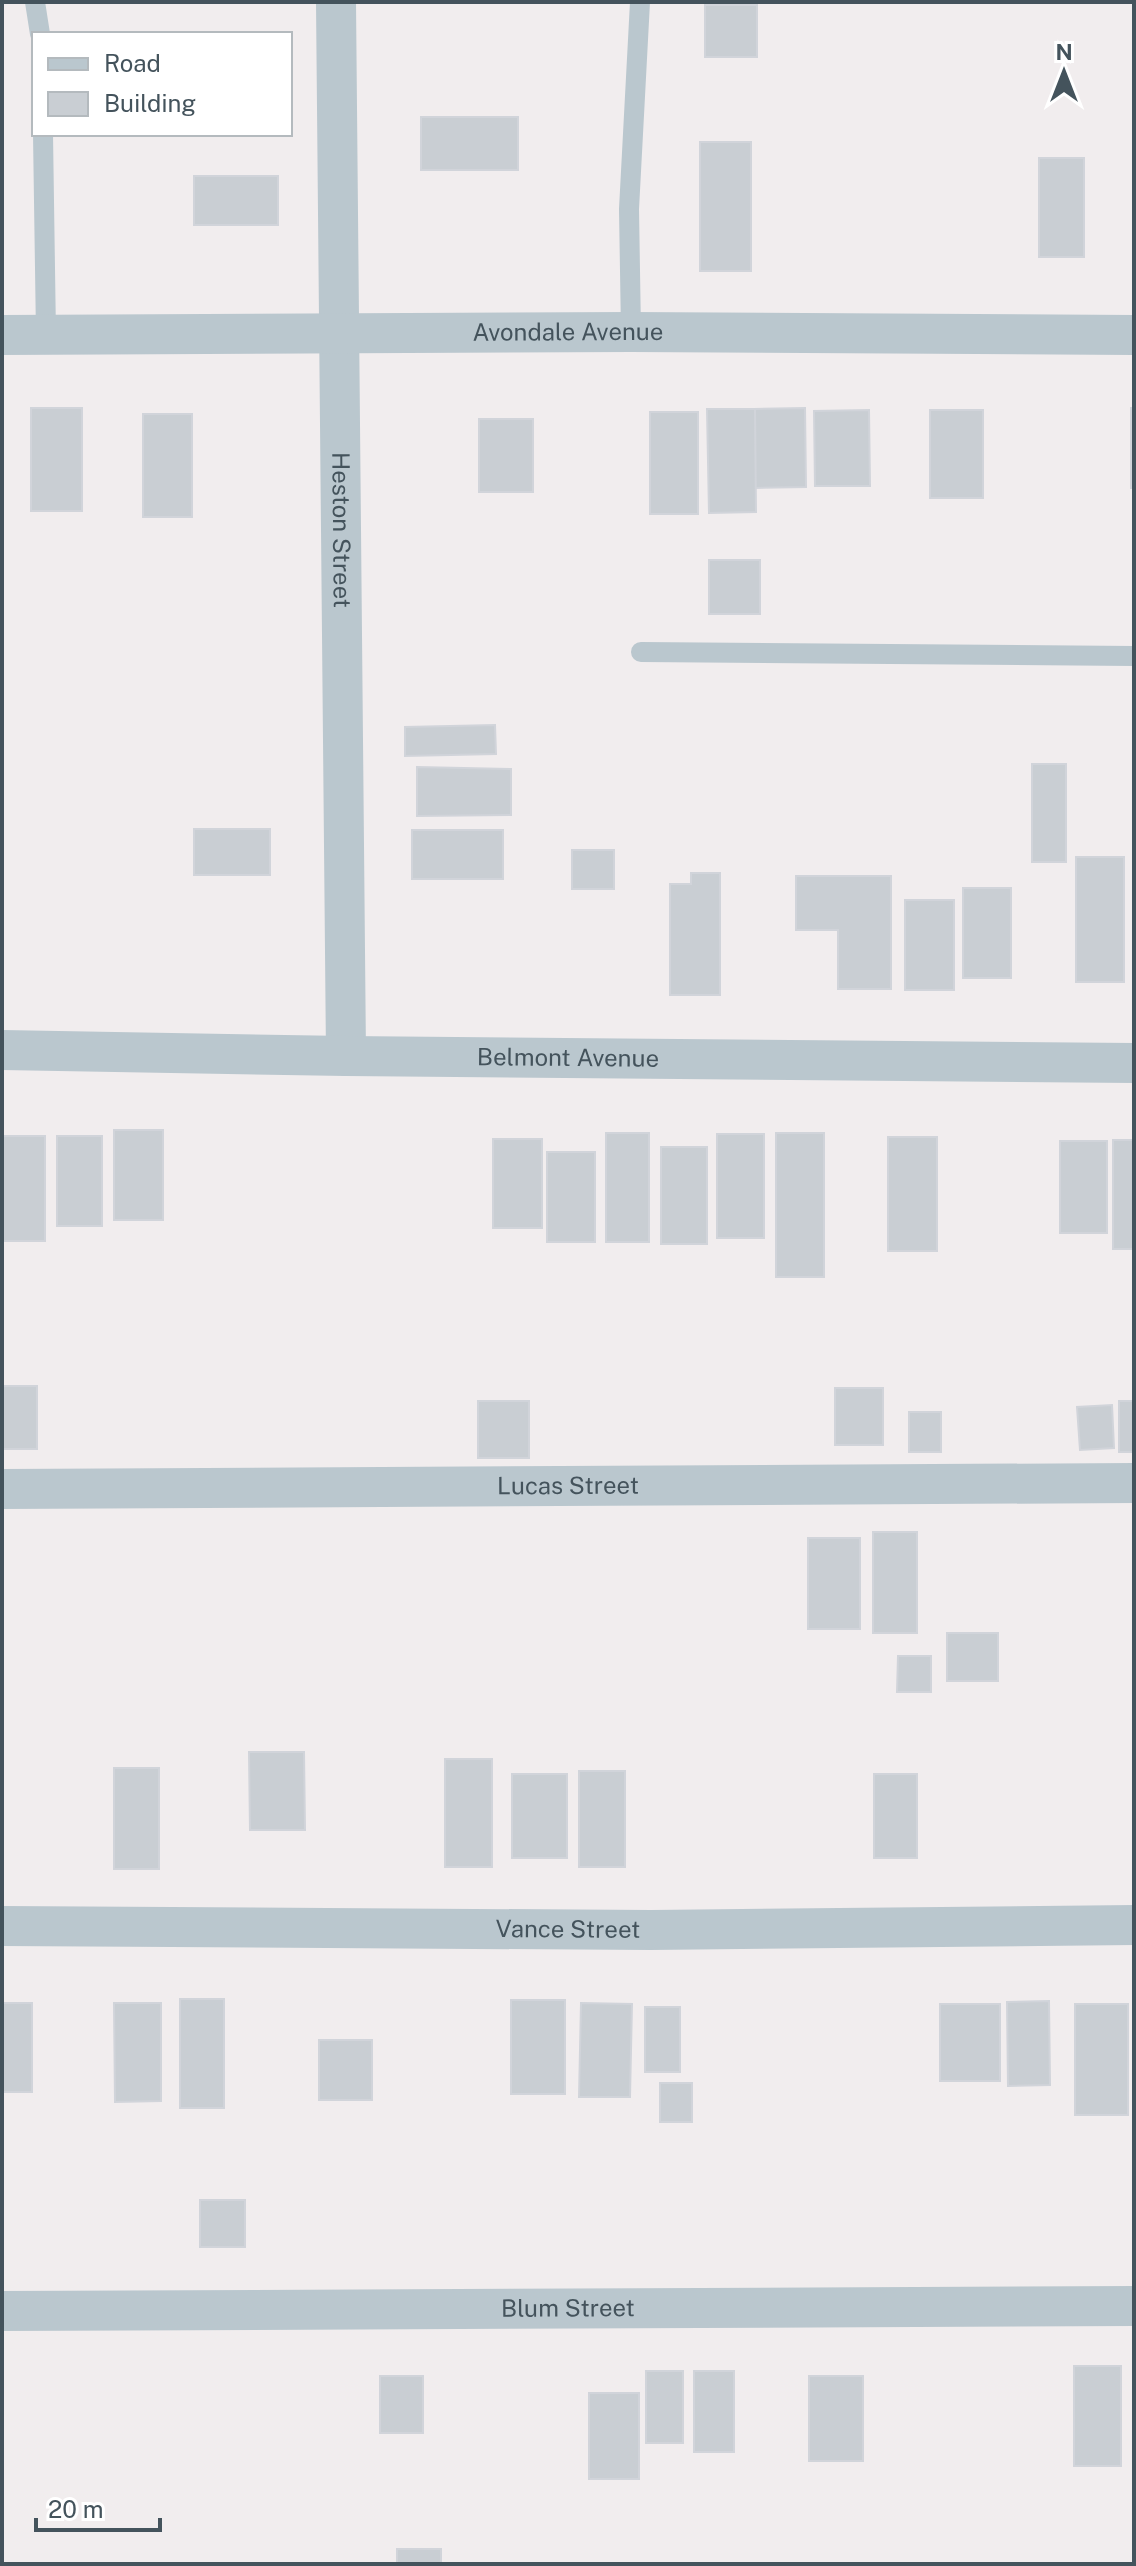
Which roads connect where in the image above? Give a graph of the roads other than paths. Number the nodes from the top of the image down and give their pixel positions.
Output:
1 (35, 2) edge
2 (336, 2) edge
3 (640, 2) edge
4 (40, 32) edge
5 (43, 136) edge
6 (631, 332) junction
7 (337, 333) junction
8 (2, 335) edge
9 (46, 335) junction
10 (1134, 335) edge
11 (641, 652) dead end
12 (1134, 656) edge
13 (2, 1050) edge
14 (346, 1056) junction
15 (1134, 1063) edge
16 (1134, 1483) edge
17 (2, 1489) edge
18 (1134, 1925) edge
19 (2, 1926) edge
20 (1134, 2306) edge
21 (2, 2311) edge

1 - 4 lane
2 - 7 street, Heston Street
3 - 6 lane
5 - 9 lane
6 - 7 street, Avondale Avenue
6 - 10 street, Avondale Avenue
7 - 9 street, Avondale Avenue
7 - 14 street, Heston Street
8 - 9 street, Avondale Avenue
11 - 12 lane
13 - 14 street, Belmont Avenue
14 - 15 street, Belmont Avenue
16 - 17 street, Lucas Street
18 - 19 street, Vance Street
20 - 21 street, Blum Street

